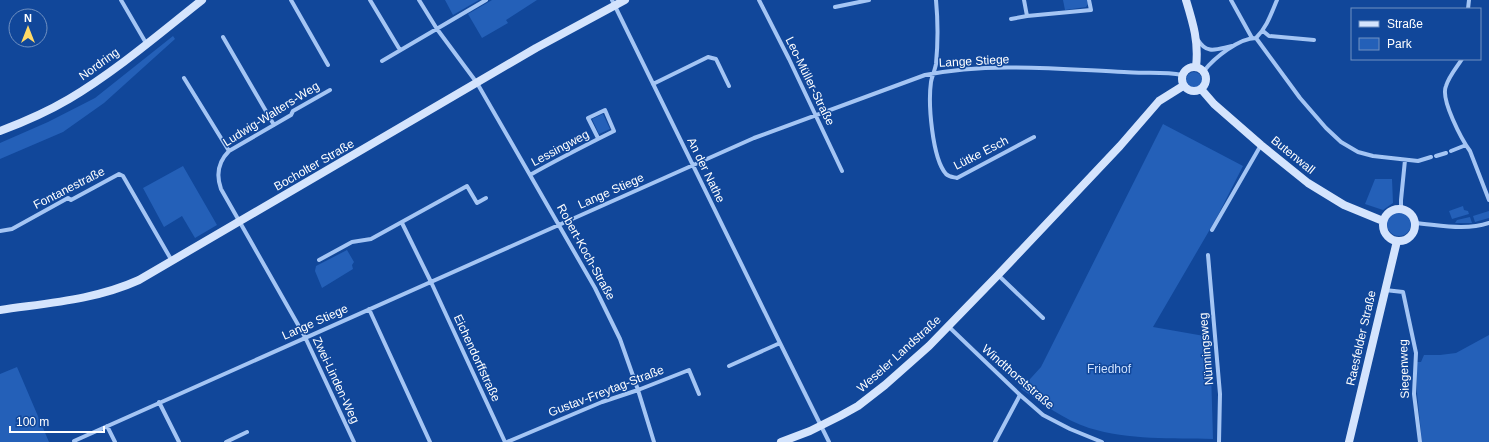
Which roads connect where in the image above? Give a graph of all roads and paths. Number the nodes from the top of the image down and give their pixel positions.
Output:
1 (121, 0) edge
2 (202, 0) edge
3 (291, 0) edge
4 (370, 0) edge
5 (419, 0) edge
6 (486, 0) edge
7 (625, 0) edge
8 (759, 0) edge
9 (870, 0) edge
10 (936, 0) edge
11 (1024, 0) edge
12 (1089, 0) edge
13 (1186, 0) edge
14 (1231, 0) edge
15 (1277, 0) edge
16 (614, 3) edge
17 (835, 7) dead end
18 (1027, 16) junction
19 (1011, 19) dead end
20 (437, 29) junction
21 (1263, 31) junction
22 (1196, 36) junction
23 (223, 37) dead end
24 (1254, 38) junction
25 (1314, 40) dead end
26 (146, 43) junction
27 (1236, 45) junction
28 (400, 50) junction
29 (1461, 60) edge
30 (382, 61) dead end
31 (328, 65) dead end
32 (1196, 67) junction
33 (1204, 71) junction
34 (934, 73) junction
35 (1182, 75) junction
36 (184, 78) dead end
37 (477, 83) junction
38 (653, 84) junction
39 (729, 86) dead end
40 (1183, 86) junction
41 (1201, 89) junction
42 (330, 90) dead end
43 (816, 115) junction
44 (274, 125) junction
45 (0, 131) edge
46 (1034, 136) dead end
47 (598, 138) junction
48 (1261, 145) junction
49 (1466, 145) junction
50 (229, 151) junction
51 (1451, 151) dead end
52 (1446, 153) dead end
53 (1405, 160) junction
54 (692, 166) junction
55 (842, 171) dead end
56 (530, 175) junction
57 (486, 198) dead end
58 (1489, 200) edge
59 (1401, 208) junction
60 (1383, 221) junction
61 (240, 222) junction
62 (402, 222) junction
63 (1489, 222) edge
64 (1415, 223) junction
65 (560, 224) junction
66 (1212, 230) dead end
67 (0, 231) edge
68 (1397, 241) junction
69 (1208, 255) dead end
70 (320, 260) dead end
71 (172, 262) junction
72 (998, 275) junction
73 (431, 282) junction
74 (1385, 290) junction
75 (369, 309) junction
76 (0, 310) edge
77 (1043, 318) dead end
78 (948, 326) junction
79 (305, 338) junction
80 (780, 343) junction
81 (729, 366) dead end
82 (638, 390) junction
83 (699, 394) dead end
84 (1020, 396) junction
85 (159, 402) junction
86 (107, 426) junction
87 (821, 426) junction
88 (247, 432) dead end
89 (74, 440) dead end
90 (115, 442) edge
91 (179, 442) edge
92 (226, 442) edge
93 (354, 442) edge
94 (430, 442) edge
95 (506, 442) edge
96 (654, 442) edge
97 (782, 442) edge
98 (829, 442) edge
99 (995, 442) edge
100 (1102, 442) edge
101 (1219, 442) edge
102 (1349, 442) edge
103 (1420, 442) edge

1 - 26 street
2 - 26 street, Nordring
3 - 31 street
4 - 28 street
5 - 20 street, Robert-Koch-Straße
6 - 20 street
7 - 16 street, Bocholter Straße
8 - 43 street, Leo-Müller-Straße
9 - 17 street
10 - 34 street, Lütke Esch
11 - 18 street
12 - 18 street
13 - 22 street
14 - 24 street
15 - 21 street
16 - 37 street, Bocholter Straße
16 - 38 street, An der Nathe
18 - 19 street
20 - 28 street
20 - 37 street, Robert-Koch-Straße
21 - 24 street
21 - 25 street
22 - 27 street
22 - 32 street
23 - 44 street
24 - 27 street
24 - 53 street
26 - 45 street, Nordring
27 - 33 street
28 - 30 street
29 - 49 street
32 - 33 street
32 - 35 street
33 - 41 street
34 - 35 street, Lange Stiege
34 - 43 street, Lange Stiege
34 - 46 street, Lütke Esch
35 - 40 street
36 - 50 street
37 - 56 street, Robert-Koch-Straße
37 - 61 street, Bocholter Straße
38 - 39 street
38 - 54 street, An der Nathe
40 - 41 street
40 - 72 street, Weseler Landstraße
41 - 48 street, Butenwall
42 - 44 street, Ludwig-Walters-Weg
43 - 54 street, Lange Stiege
43 - 55 street, Leo-Müller-Straße
44 - 50 street, Ludwig-Walters-Weg
47 - 47 street, Lessingweg
47 - 56 street, Lessingweg
48 - 60 street, Butenwall
48 - 66 street
49 - 51 street
49 - 58 street
50 - 61 street, Ludwig-Walters-Weg
52 - 53 street
53 - 59 street
54 - 65 street, Lange Stiege
54 - 80 street, An der Nathe
56 - 65 street, Robert-Koch-Straße
57 - 62 street
59 - 60 street
59 - 64 street
60 - 68 street
61 - 71 street, Bocholter Straße
61 - 79 street, Zwei-Linden-Weg
62 - 70 street
62 - 73 street, Eichendorffstraße
63 - 64 street
64 - 68 street
65 - 73 street, Lange Stiege
65 - 82 street, Robert-Koch-Straße
67 - 71 street, Fontanestraße
68 - 74 street, Raesfelder Straße
69 - 101 street, Nünningsweg
71 - 76 street, Bocholter Straße
72 - 77 street
72 - 78 street, Weseler Landstraße
73 - 75 street, Lange Stiege
73 - 95 street, Eichendorffstraße
74 - 102 street, Raesfelder Straße
74 - 103 street, Siegenweg
75 - 79 street, Lange Stiege
75 - 94 street
78 - 84 street, Windthorststraße
78 - 87 street, Weseler Landstraße
79 - 85 street, Lange Stiege
79 - 93 street, Zwei-Linden-Weg
80 - 81 street
80 - 87 street, An der Nathe
82 - 83 street, Gustav-Freytag-Straße
82 - 95 street, Gustav-Freytag-Straße
82 - 96 street, Robert-Koch-Straße
84 - 99 street
84 - 100 street, Windthorststraße
85 - 86 street, Lange Stiege
85 - 91 street
86 - 89 street, Lange Stiege
86 - 90 street
87 - 97 street, Weseler Landstraße
87 - 98 street, An der Nathe
88 - 92 street

